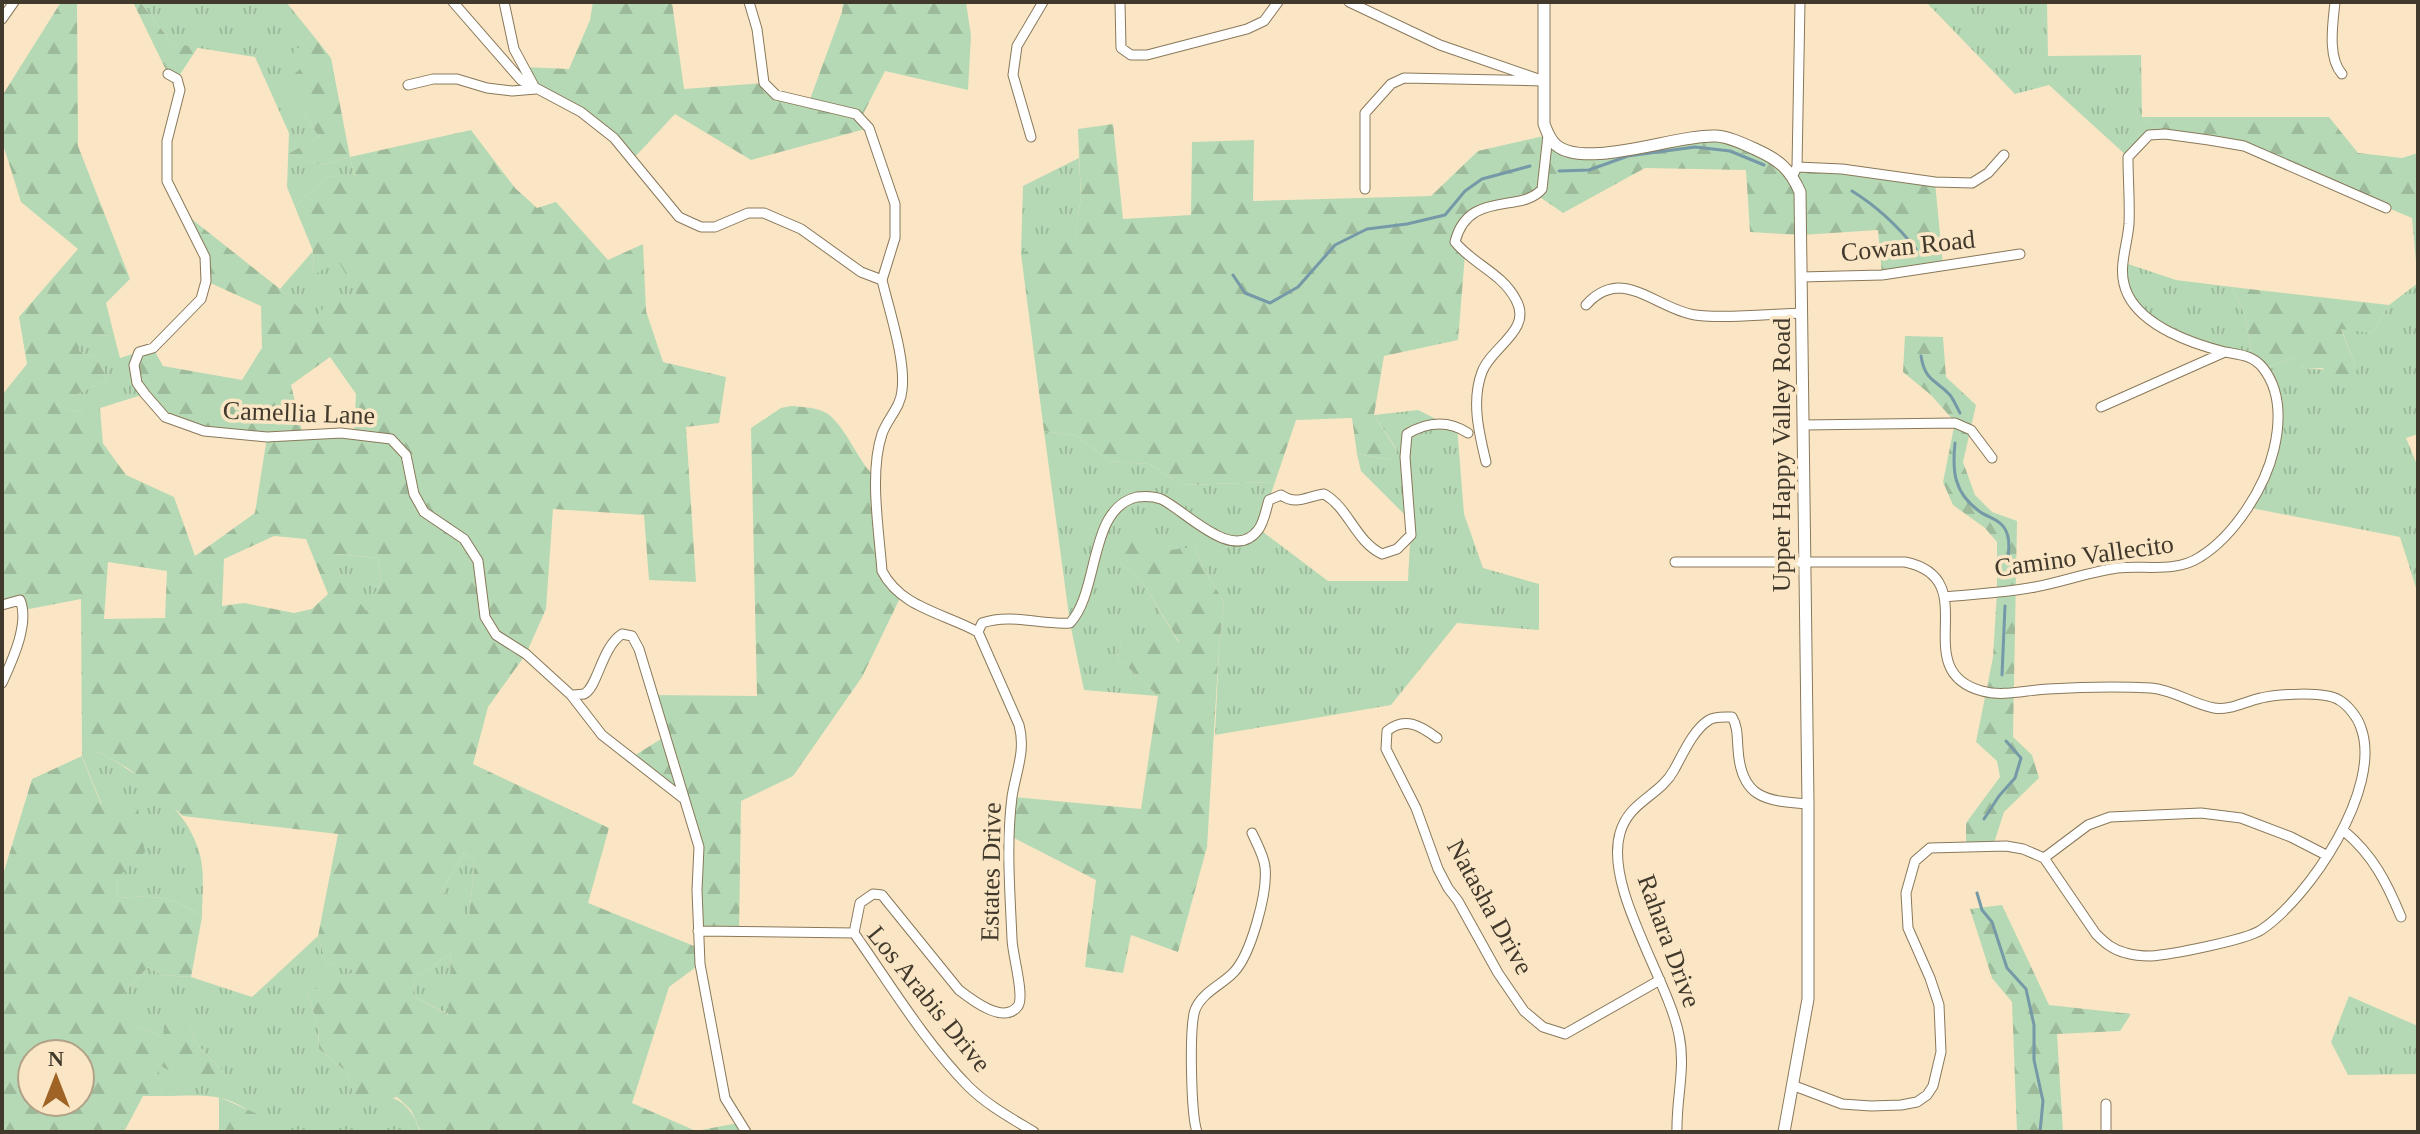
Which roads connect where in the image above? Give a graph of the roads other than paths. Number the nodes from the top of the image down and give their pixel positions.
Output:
1 (14, 2) edge
2 (453, 2) edge
3 (504, 2) edge
4 (749, 2) edge
5 (1043, 2) edge
6 (1120, 2) edge
7 (1278, 2) edge
8 (1349, 2) edge
9 (1544, 2) edge
10 (1800, 2) edge
11 (2335, 2) edge
12 (2, 19) edge
13 (168, 74) dead end
14 (2342, 74) dead end
15 (1544, 81) junction
16 (408, 85) dead end
17 (536, 89) junction
18 (1548, 135) junction
19 (1031, 137) dead end
20 (2004, 155) dead end
21 (1795, 172) junction
22 (1365, 189) dead end
23 (2386, 208) dead end
24 (2020, 254) dead end
25 (1801, 277) junction
26 (882, 280) junction
27 (1586, 305) dead end
28 (1802, 313) junction
29 (2225, 352) junction
30 (2101, 407) dead end
31 (1803, 425) junction
32 (1468, 433) dead end
33 (1992, 458) dead end
34 (1486, 462) dead end
35 (1675, 562) dead end
36 (1805, 562) junction
37 (1944, 597) junction
38 (2, 605) edge
39 (978, 632) junction
40 (2, 683) edge
41 (571, 695) junction
42 (1437, 738) dead end
43 (684, 799) junction
44 (1808, 804) junction
45 (2344, 831) junction
46 (1252, 833) dead end
47 (2326, 855) junction
48 (2044, 858) junction
49 (2401, 917) dead end
50 (698, 931) junction
51 (854, 933) junction
52 (1660, 980) junction
53 (1792, 1085) junction
54 (2106, 1104) dead end
55 (746, 1132) edge
56 (1034, 1132) edge
57 (1197, 1132) edge
58 (1677, 1132) edge
59 (1784, 1132) edge
60 (2106, 1132) edge

1 - 12 street
2 - 17 street
3 - 17 street
4 - 26 street
5 - 19 street
6 - 7 street
8 - 15 street
9 - 15 street
10 - 21 street
11 - 14 street
13 - 41 street, Camellia Lane
15 - 18 street
15 - 22 street
16 - 17 street
17 - 26 street
18 - 21 street
18 - 34 street
20 - 21 street
21 - 25 street, Upper Happy Valley Road
23 - 29 street, Camino Vallecito
24 - 25 street, Cowan Road
25 - 28 street, Upper Happy Valley Road
26 - 39 street
27 - 28 street
28 - 31 street, Upper Happy Valley Road
29 - 30 street
29 - 37 street, Camino Vallecito
31 - 33 street
31 - 36 street, Upper Happy Valley Road
32 - 39 street
35 - 36 street
36 - 37 street
36 - 44 street, Upper Happy Valley Road
37 - 45 street
38 - 40 street
39 - 51 street, Estates Drive
41 - 43 street
41 - 43 street
42 - 52 street, Natasha Drive
43 - 50 street
44 - 52 street, Rahara Drive
44 - 53 street, Upper Happy Valley Road
45 - 47 street
45 - 49 street
46 - 57 street
47 - 48 street
47 - 48 street
48 - 53 street
50 - 51 street, Los Arabis Drive
50 - 55 street
51 - 56 street, Los Arabis Drive
52 - 58 street, Rahara Drive
53 - 59 street, Upper Happy Valley Road
54 - 60 street

